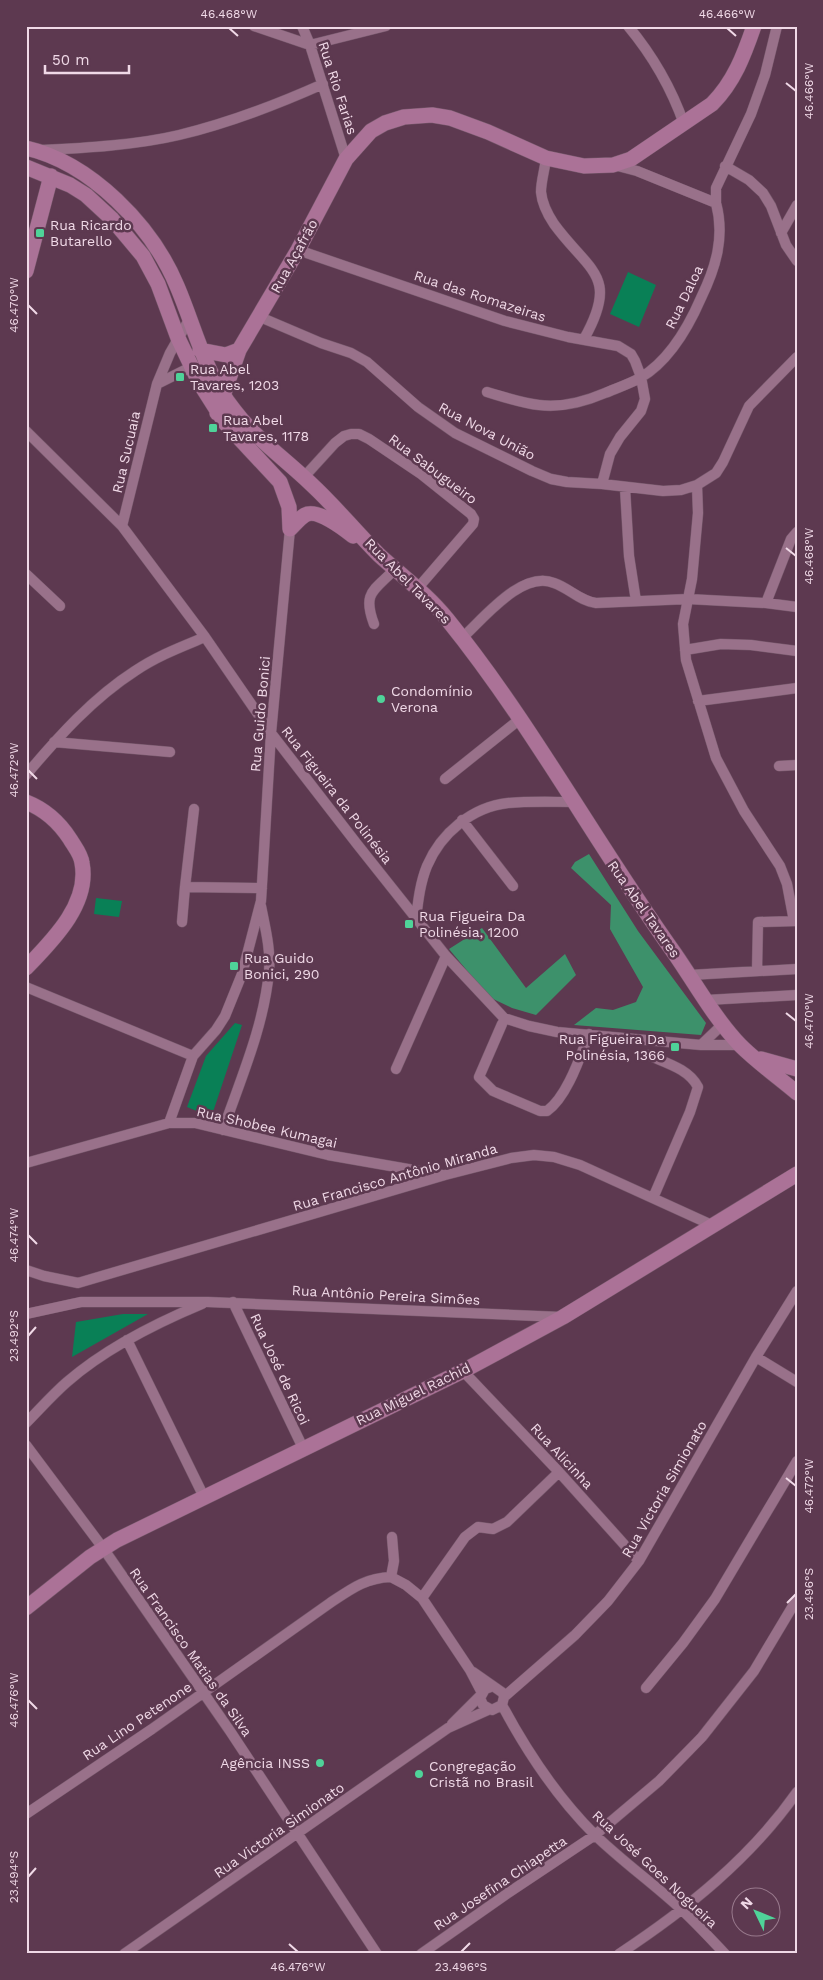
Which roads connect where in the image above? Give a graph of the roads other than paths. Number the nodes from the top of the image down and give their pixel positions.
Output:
1 (254, 26) edge
2 (302, 26) edge
3 (386, 26) edge
4 (628, 26) edge
5 (754, 26) edge
6 (777, 26) edge
7 (310, 45) junction
8 (323, 84) junction
9 (684, 124) junction
10 (31, 149) edge
11 (546, 158) junction
12 (346, 159) junction
13 (613, 165) junction
14 (725, 166) junction
15 (26, 168) edge
16 (51, 176) junction
17 (716, 203) junction
18 (797, 205) edge
19 (780, 233) junction
20 (298, 250) junction
21 (797, 261) edge
22 (26, 271) edge
23 (260, 316) junction
24 (190, 318) junction
25 (178, 338) junction
26 (584, 339) junction
27 (200, 350) junction
28 (239, 350) junction
29 (797, 357) edge
30 (191, 367) junction
31 (641, 377) junction
32 (157, 384) junction
33 (487, 392) dead end
34 (223, 395) junction
35 (217, 413) junction
36 (26, 431) edge
37 (304, 477) junction
38 (602, 484) junction
39 (697, 485) junction
40 (625, 488) junction
41 (122, 526) junction
42 (290, 529) junction
43 (797, 532) edge
44 (378, 554) junction
45 (395, 568) junction
46 (26, 574) edge
47 (417, 589) junction
48 (688, 599) junction
49 (636, 601) junction
50 (766, 603) junction
51 (60, 606) dead end
52 (797, 607) edge
53 (374, 624) dead end
54 (205, 637) junction
55 (462, 638) junction
56 (685, 650) junction
57 (797, 651) edge
58 (797, 688) edge
59 (698, 701) junction
60 (520, 719) junction
61 (271, 733) junction
62 (54, 742) junction
63 (170, 752) dead end
64 (797, 765) edge
65 (780, 766) dead end
66 (26, 775) edge
67 (445, 779) dead end
68 (26, 802) edge
69 (574, 802) junction
70 (194, 809) dead end
71 (462, 820) junction
72 (513, 886) dead end
73 (185, 887) junction
74 (262, 888) junction
75 (261, 901) junction
76 (416, 919) junction
77 (795, 921) edge
78 (182, 922) dead end
79 (446, 956) junction
80 (26, 968) edge
81 (797, 969) edge
82 (756, 971) junction
83 (690, 975) junction
84 (26, 987) edge
85 (797, 995) edge
86 (707, 1000) junction
87 (502, 1024) dead end
88 (723, 1024) junction
89 (589, 1034) junction
90 (702, 1045) junction
91 (740, 1045) junction
92 (648, 1055) dead end
93 (193, 1056) junction
94 (757, 1058) junction
95 (396, 1069) dead end
96 (797, 1069) edge
97 (797, 1093) edge
98 (169, 1123) junction
99 (223, 1130) junction
100 (26, 1162) edge
101 (797, 1174) edge
102 (445, 1175) junction
103 (653, 1198) junction
104 (714, 1226) junction
105 (26, 1270) edge
106 (78, 1284) junction
107 (797, 1291) edge
108 (81, 1302) junction
109 (208, 1302) junction
110 (233, 1302) junction
111 (26, 1314) edge
112 (563, 1317) junction
113 (127, 1340) junction
114 (756, 1357) junction
115 (462, 1370) junction
116 (797, 1382) edge
117 (26, 1423) edge
118 (26, 1445) edge
119 (303, 1448) junction
120 (797, 1461) edge
121 (559, 1472) junction
122 (204, 1497) junction
123 (392, 1537) dead end
124 (102, 1548) junction
125 (640, 1561) junction
126 (391, 1577) junction
127 (422, 1598) junction
128 (797, 1599) edge
129 (26, 1608) edge
130 (470, 1670) junction
131 (526, 1677) junction
132 (495, 1687) junction
133 (646, 1688) dead end
134 (203, 1693) junction
135 (481, 1694) junction
136 (503, 1701) junction
137 (490, 1710) junction
138 (448, 1728) junction
139 (514, 1730) junction
140 (797, 1792) edge
141 (26, 1814) edge
142 (298, 1832) junction
143 (596, 1835) junction
144 (682, 1910) junction
145 (124, 1954) edge
146 (378, 1954) edge
147 (421, 1954) edge
148 (619, 1954) edge
149 (725, 1954) edge

1 - 7 street
2 - 7 street, Rua Rio Farias
3 - 7 street
4 - 9 street
5 - 9 street
6 - 14 street, Rua Daloa
7 - 8 street, Rua Rio Farias
8 - 10 street
8 - 12 street, Rua Rio Farias
9 - 13 street
10 - 24 street, Rua Abel Tavares
11 - 12 street, Rua Açafrão
11 - 13 street, Rua Açafrão
11 - 26 street
12 - 20 street, Rua Açafrão
13 - 17 street
14 - 17 street, Rua Daloa
14 - 19 street
15 - 16 street
16 - 22 street
16 - 25 street
17 - 31 street, Rua Daloa
18 - 19 street
19 - 21 street
20 - 23 street, Rua Açafrão
20 - 26 street, Rua das Romazeiras
23 - 28 street, Rua Açafrão
23 - 38 street, Rua Nova União
24 - 25 street, Rua Sucuaia
24 - 27 street, Rua Abel Tavares
25 - 30 street
25 - 32 street, Rua Sucuaia
26 - 31 street, Rua das Romazeiras
27 - 28 street
27 - 34 street, Rua Abel Tavares
28 - 34 street, Rua Açafrão
29 - 39 street
30 - 32 street
30 - 35 street
31 - 33 street, Rua Daloa
31 - 38 street
32 - 41 street, Rua Sucuaia
34 - 35 street, Rua Açafrão
34 - 37 street, Rua Abel Tavares
35 - 42 street
36 - 41 street, Rua Figueira da Polinésia
37 - 44 street, Rua Abel Tavares
37 - 47 street, Rua Sabugueiro
38 - 40 street, Rua Nova União
39 - 40 street, Rua Nova União
39 - 48 street
40 - 49 street
41 - 54 street, Rua Figueira da Polinésia
42 - 44 street
42 - 61 street, Rua Guido Bonici
43 - 50 street
44 - 45 street, Rua Abel Tavares
45 - 47 street, Rua Abel Tavares
45 - 53 street
46 - 51 street
47 - 55 street, Rua Abel Tavares
48 - 49 street
48 - 50 street
48 - 56 street
49 - 55 street
50 - 52 street
54 - 61 street, Rua Figueira da Polinésia
54 - 62 street
55 - 60 street, Rua Abel Tavares
56 - 57 street
56 - 59 street
58 - 59 street
59 - 77 street
60 - 67 street
60 - 69 street, Rua Abel Tavares
61 - 74 street, Rua Guido Bonici
61 - 76 street, Rua Figueira da Polinésia
62 - 63 street
62 - 66 street
64 - 65 street
68 - 80 street
69 - 71 street
69 - 83 street, Rua Abel Tavares
70 - 73 street
71 - 72 street
71 - 76 street
73 - 74 street
73 - 78 street
74 - 75 street, Rua Guido Bonici
75 - 93 street, Rua Guido Bonici
75 - 99 street, Rua Guido Bonici
76 - 79 street, Rua Figueira da Polinésia
77 - 82 street
79 - 89 street, Rua Figueira da Polinésia
79 - 95 street
81 - 82 street
82 - 83 street
83 - 86 street, Rua Abel Tavares
84 - 93 street
85 - 86 street
86 - 88 street, Rua Abel Tavares
87 - 89 street
88 - 90 street
88 - 91 street, Rua Abel Tavares
89 - 90 street, Rua Figueira da Polinésia
90 - 91 street
91 - 94 street, Rua Abel Tavares
92 - 103 street
93 - 98 street, Rua Guido Bonici
94 - 96 street, Rua Abel Tavares
94 - 97 street, Rua Abel Tavares
98 - 99 street, Rua Shobee Kumagai
98 - 100 street, Rua Shobee Kumagai
99 - 102 street, Rua Shobee Kumagai
101 - 104 street, Rua Miguel Rachid
102 - 103 street, Rua Francisco Antônio Miranda
102 - 106 street, Rua Francisco Antônio Miranda
103 - 104 street, Rua Francisco Antônio Miranda
104 - 112 street, Rua Miguel Rachid
105 - 106 street
106 - 108 street
107 - 114 street, Rua Victoria Simionato
108 - 109 street, Rua Antônio Pereira Simões
108 - 111 street, Rua Antônio Pereira Simões
109 - 110 street, Rua Antônio Pereira Simões
109 - 113 street, Rua Antônio Pereira Simões
110 - 112 street, Rua Antônio Pereira Simões
110 - 119 street, Rua José de Ricoi
112 - 115 street, Rua Miguel Rachid
113 - 117 street, Rua Antônio Pereira Simões
113 - 122 street
114 - 116 street
114 - 125 street, Rua Victoria Simionato
115 - 119 street, Rua Miguel Rachid
115 - 121 street, Rua Alicinha
118 - 124 street, Rua Francisco Matias da Silva
119 - 122 street, Rua Miguel Rachid
120 - 133 street
121 - 125 street, Rua Alicinha
121 - 127 street
122 - 124 street, Rua Miguel Rachid
123 - 126 street
124 - 129 street, Rua Miguel Rachid
124 - 134 street, Rua Francisco Matias da Silva
125 - 131 street, Rua Victoria Simionato
126 - 127 street
126 - 134 street, Rua Lino Petenone
127 - 130 street
128 - 143 street, Rua Josefina Chiapetta
130 - 132 street
130 - 135 street
131 - 132 street
131 - 136 street, Rua Victoria Simionato
132 - 135 street
132 - 136 street
134 - 141 street, Rua Lino Petenone
134 - 142 street, Rua Francisco Matias da Silva
135 - 137 street
135 - 138 street
136 - 137 street
136 - 139 street, Rua José Goes Nogueira
137 - 138 street
137 - 139 street, Rua José Goes Nogueira
138 - 142 street, Rua Victoria Simionato
139 - 143 street, Rua José Goes Nogueira
140 - 144 street
142 - 145 street, Rua Victoria Simionato
142 - 146 street, Rua Francisco Matias da Silva
143 - 144 street, Rua José Goes Nogueira
143 - 147 street, Rua Josefina Chiapetta
144 - 148 street
144 - 149 street, Rua José Goes Nogueira

